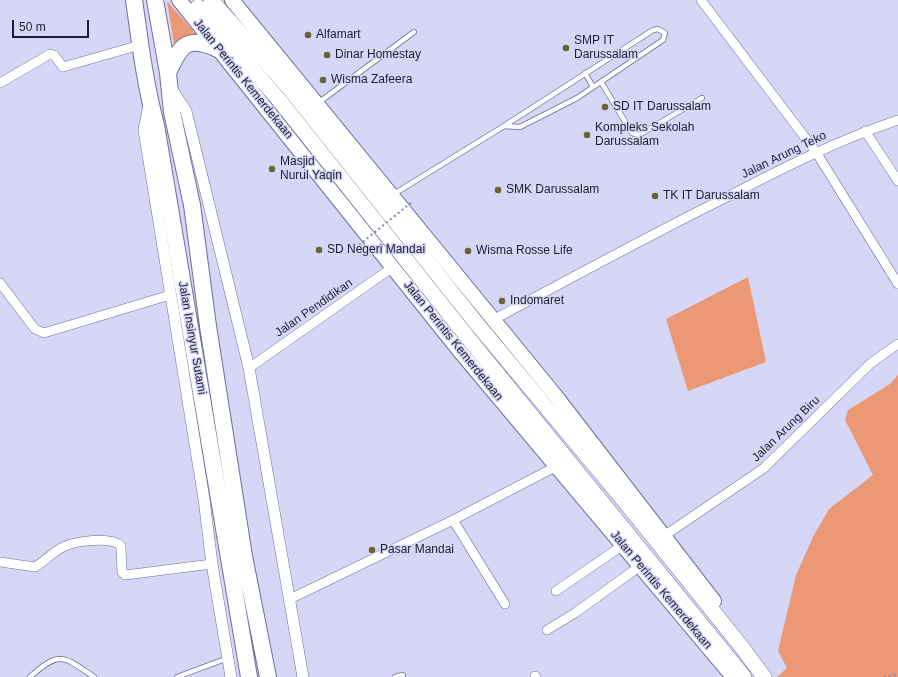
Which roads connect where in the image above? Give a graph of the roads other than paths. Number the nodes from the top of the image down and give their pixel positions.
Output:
1 (134, 0) edge
2 (156, 0) edge
3 (179, 0) edge
4 (232, 0) edge
5 (240, 0) edge
6 (701, 0) edge
7 (205, 4) edge
8 (252, 23) junction
9 (414, 32) dead end
10 (140, 45) junction
11 (220, 50) junction
12 (585, 73) junction
13 (169, 79) junction
14 (601, 82) junction
15 (0, 83) edge
16 (593, 87) junction
17 (702, 98) dead end
18 (150, 102) junction
19 (318, 103) junction
20 (898, 120) edge
21 (504, 126) junction
22 (865, 131) junction
23 (816, 152) junction
24 (898, 181) edge
25 (392, 195) junction
26 (393, 267) junction
27 (0, 283) edge
28 (898, 284) edge
29 (170, 295) junction
30 (493, 320) junction
31 (898, 344) edge
32 (249, 368) junction
33 (557, 466) junction
34 (453, 520) junction
35 (664, 536) junction
36 (623, 545) junction
37 (0, 562) edge
38 (212, 564) junction
39 (640, 566) junction
40 (556, 591) dead end
41 (290, 599) junction
42 (505, 604) dead end
43 (547, 630) dead end
44 (228, 658) junction
45 (404, 675) dead end
46 (30, 677) edge
47 (94, 677) edge
48 (177, 677) edge
49 (231, 677) edge
50 (249, 677) edge
51 (268, 677) edge
52 (303, 677) edge
53 (395, 677) edge
54 (733, 677) edge
55 (744, 677) edge
56 (764, 677) edge
57 (768, 677) edge

1 - 10 highway, Jalan Insinyur Sutami
2 - 13 highway, Jalan Insinyur Sutami
3 - 11 main road, Jalan Perintis Kemerdekaan
4 - 8 main road
5 - 8 main road
6 - 23 street
7 - 55 highway, Jalan Perintis Kemerdekaan
7 - 56 highway, Jalan Perintis Kemerdekaan
8 - 19 main road
9 - 19 lane
10 - 15 street
10 - 18 highway, Jalan Insinyur Sutami
11 - 13 highway
11 - 26 main road, Jalan Perintis Kemerdekaan
12 - 14 lane
12 - 16 lane
12 - 21 lane
13 - 32 street
13 - 51 highway, Jalan Insinyur Sutami
14 - 16 lane
14 - 17 lane
16 - 21 lane
18 - 29 street
18 - 50 highway, Jalan Insinyur Sutami
19 - 25 main road
20 - 22 street, Jalan Arung Teko
21 - 25 lane
22 - 23 street, Jalan Arung Teko
22 - 24 street
23 - 28 street
23 - 30 street, Jalan Arung Teko
25 - 30 main road
26 - 32 street, Jalan Pendidikan
26 - 33 main road, Jalan Perintis Kemerdekaan
27 - 29 street
29 - 38 street
30 - 35 main road
31 - 35 street, Jalan Arung Biru
32 - 41 street
33 - 34 street
33 - 36 main road, Jalan Perintis Kemerdekaan
34 - 41 street
34 - 42 street
35 - 57 main road
36 - 39 main road, Jalan Perintis Kemerdekaan
36 - 40 street
37 - 38 street
38 - 44 street
39 - 43 street
39 - 54 main road, Jalan Perintis Kemerdekaan
41 - 52 street
44 - 48 lane
44 - 49 street
45 - 53 lane
46 - 47 lane

